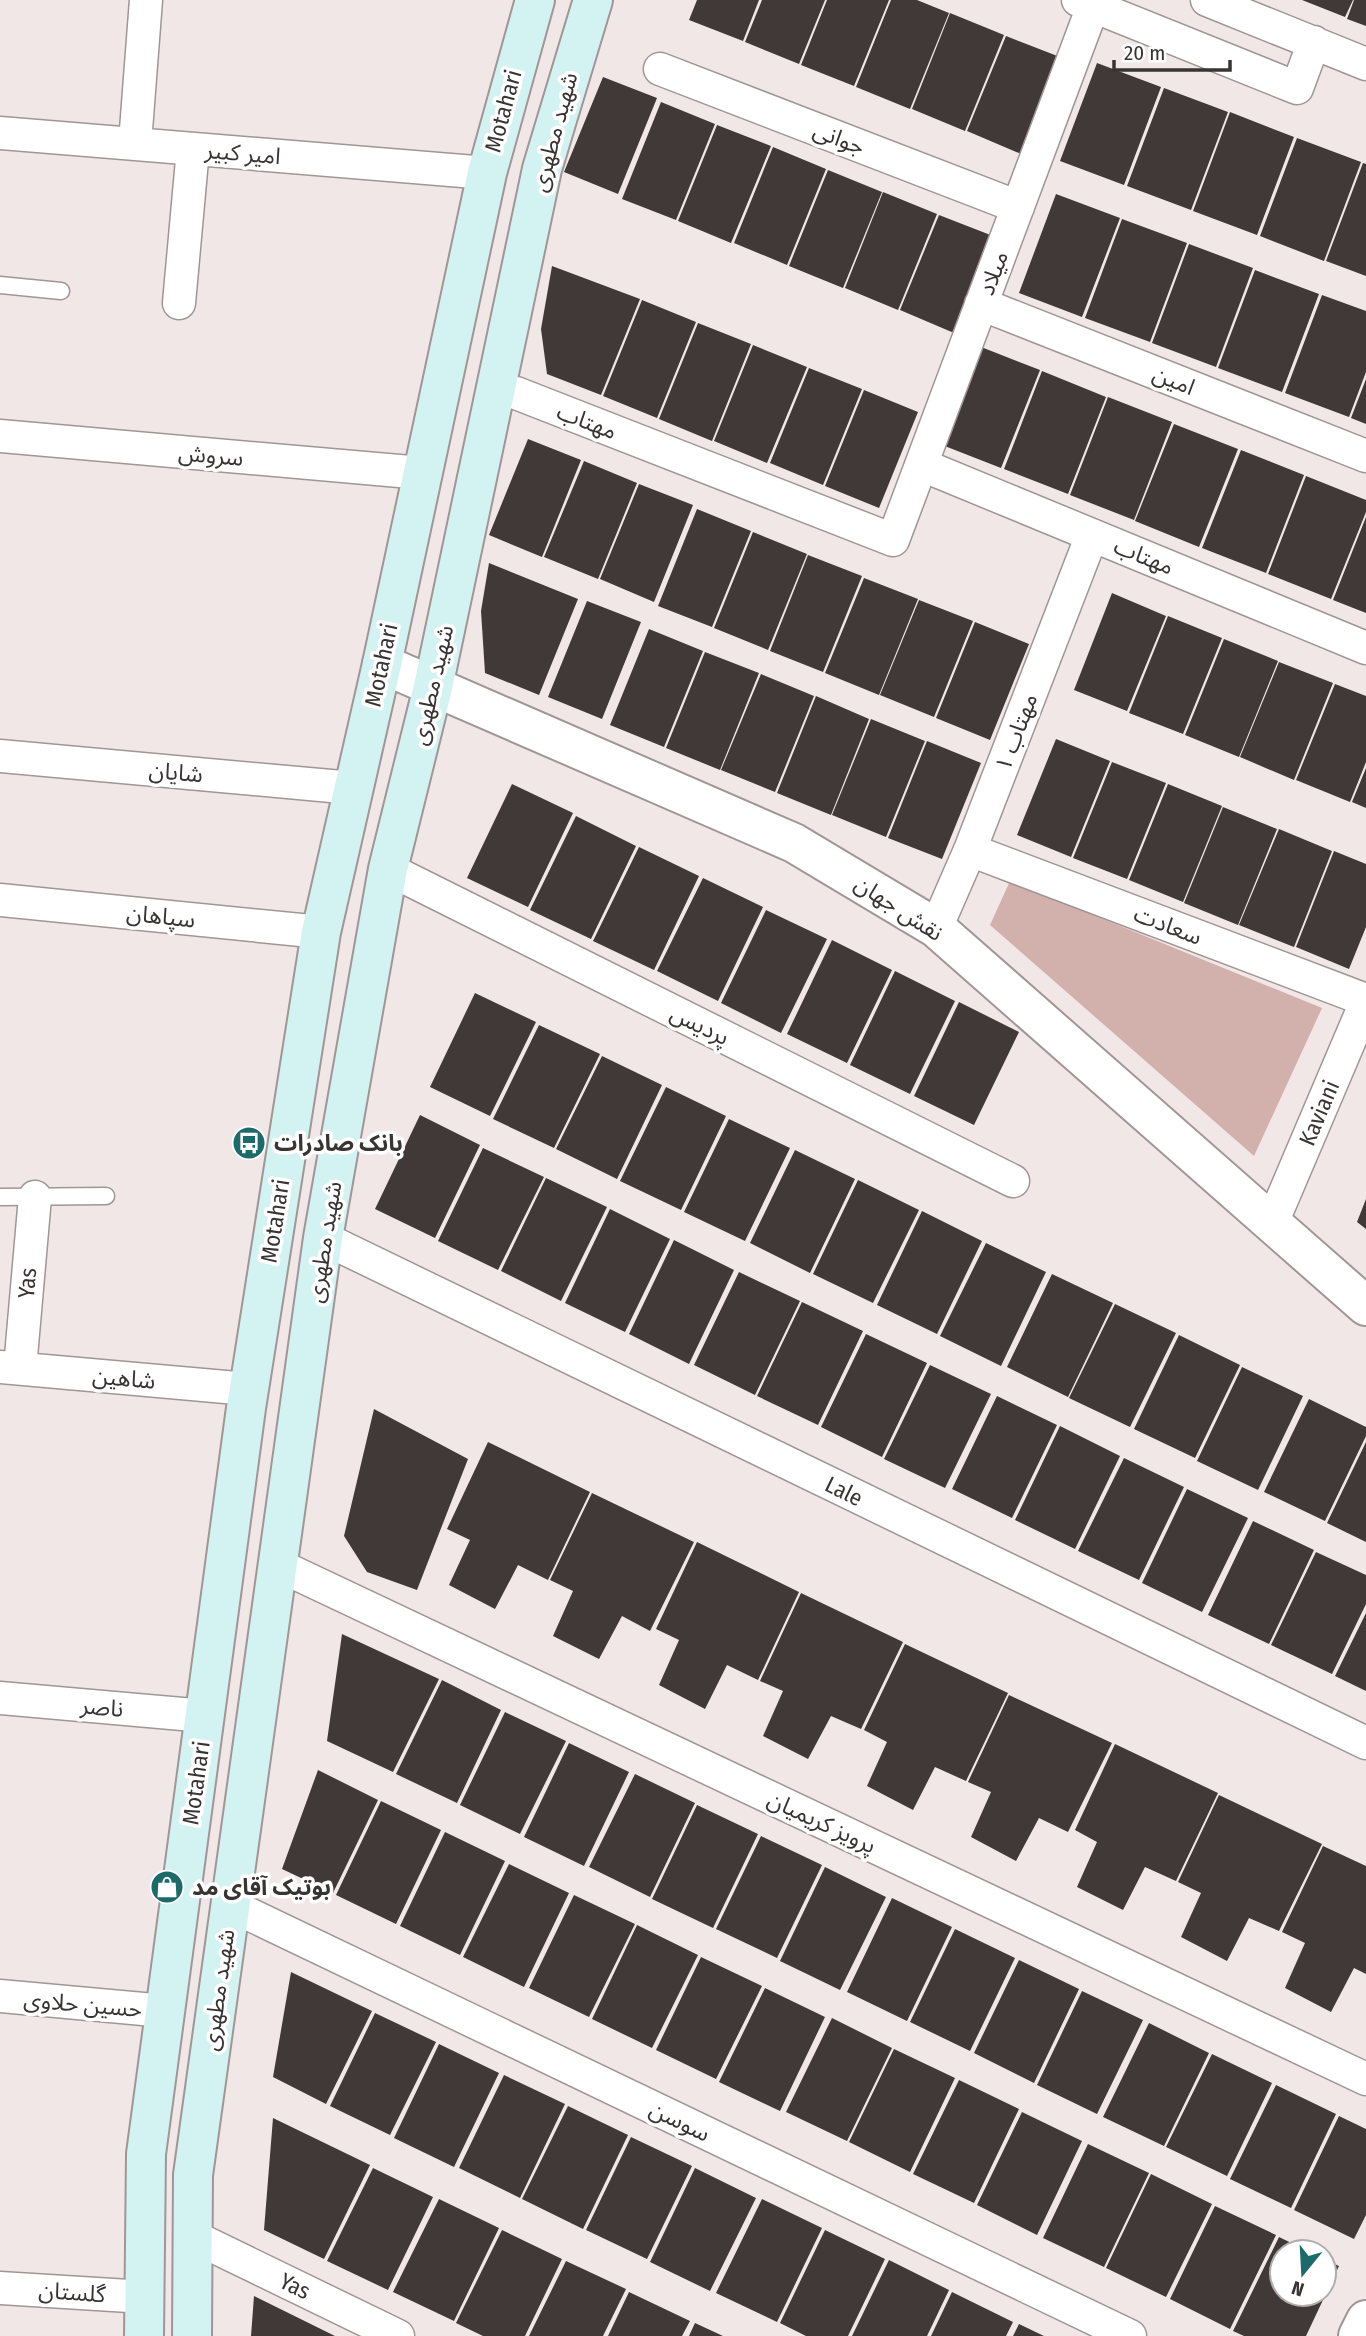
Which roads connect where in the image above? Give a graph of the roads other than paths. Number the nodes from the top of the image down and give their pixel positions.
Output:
1 (146, 0) edge
2 (535, 0) edge
3 (593, 0) edge
4 (1207, 0) edge
5 (1086, 3) edge
6 (1314, 42) junction
7 (1366, 64) edge
8 (660, 69) dead end
9 (0, 133) edge
10 (135, 143) junction
11 (192, 149) junction
12 (486, 173) junction
13 (1018, 207) junction
14 (0, 285) edge
15 (61, 291) dead end
16 (179, 303) dead end
17 (981, 304) junction
18 (516, 394) dead end
19 (0, 436) edge
20 (1366, 456) edge
21 (922, 465) junction
22 (422, 473) junction
23 (1092, 535) junction
24 (893, 540) joint
25 (1366, 648) edge
26 (382, 664) junction
27 (433, 687) junction
28 (0, 756) edge
29 (353, 788) junction
30 (970, 849) junction
31 (388, 869) junction
32 (0, 901) edge
33 (936, 928) junction
34 (321, 932) junction
35 (1366, 1001) edge
36 (1013, 1181) dead end
37 (106, 1196) dead end
38 (0, 1197) edge
39 (35, 1197) junction
40 (1272, 1223) junction
41 (323, 1238) junction
42 (1366, 1307) edge
43 (10, 1368) edge
44 (248, 1389) junction
45 (278, 1565) junction
46 (0, 1698) edge
47 (205, 1716) junction
48 (1366, 1743) edge
49 (230, 1905) junction
50 (0, 1996) edge
51 (165, 2011) junction
52 (1366, 2079) edge
53 (192, 2236) junction
54 (0, 2288) edge
55 (145, 2297) junction
56 (1366, 2320) edge
57 (144, 2336) edge
58 (192, 2336) edge
59 (398, 2336) edge
60 (1130, 2336) edge
61 (1358, 2336) edge

1 - 10 street
2 - 12 main road, Motahari
3 - 27 main road, شهید مطهری
4 - 6 street
5 - 6 street
5 - 13 street, میلاد
6 - 7 street
8 - 13 street, جوانی
9 - 10 street, امیر کبیر
10 - 11 street, امیر کبیر
11 - 12 street, امیر کبیر
11 - 16 street
12 - 22 main road, Motahari
13 - 17 street, میلاد
14 - 15 lane
17 - 20 street, امین
17 - 21 street, میلاد
18 - 24 street, مهتاب
19 - 22 street, سروش
21 - 23 street, مهتاب
21 - 24 street, میلاد
22 - 26 main road, Motahari
23 - 25 street, مهتاب
23 - 30 street, مهتاب ۱
26 - 27 street, نقش جهان
26 - 29 main road, Motahari
27 - 31 main road, شهید مطهری
27 - 33 street, نقش جهان
28 - 29 street, شایان
29 - 34 main road, Motahari
30 - 33 street, مهتاب ۱
30 - 35 street, سعادت
31 - 36 street, پردیس
31 - 41 main road, شهید مطهری
32 - 34 street, سپاهان
33 - 40 street, نقش جهان
34 - 44 main road, Motahari
35 - 40 street, Kaviani
37 - 39 lane
38 - 39 lane
39 - 43 street, Yas
40 - 42 street, نقش جهان
41 - 45 main road, شهید مطهری
41 - 48 street, Lale
43 - 44 street, شاهین
44 - 47 main road, Motahari
45 - 49 main road, شهید مطهری
45 - 52 street, پرویز کریمیان
46 - 47 street, ناصر
47 - 51 main road, Motahari
49 - 53 main road, شهید مطهری
49 - 60 street, سوسن
50 - 51 street, حسین حلاوی
51 - 55 main road, Motahari
53 - 58 main road, شهید مطهری
53 - 59 street, Yas
54 - 55 street, گلستان
55 - 57 main road, Motahari
56 - 61 street

